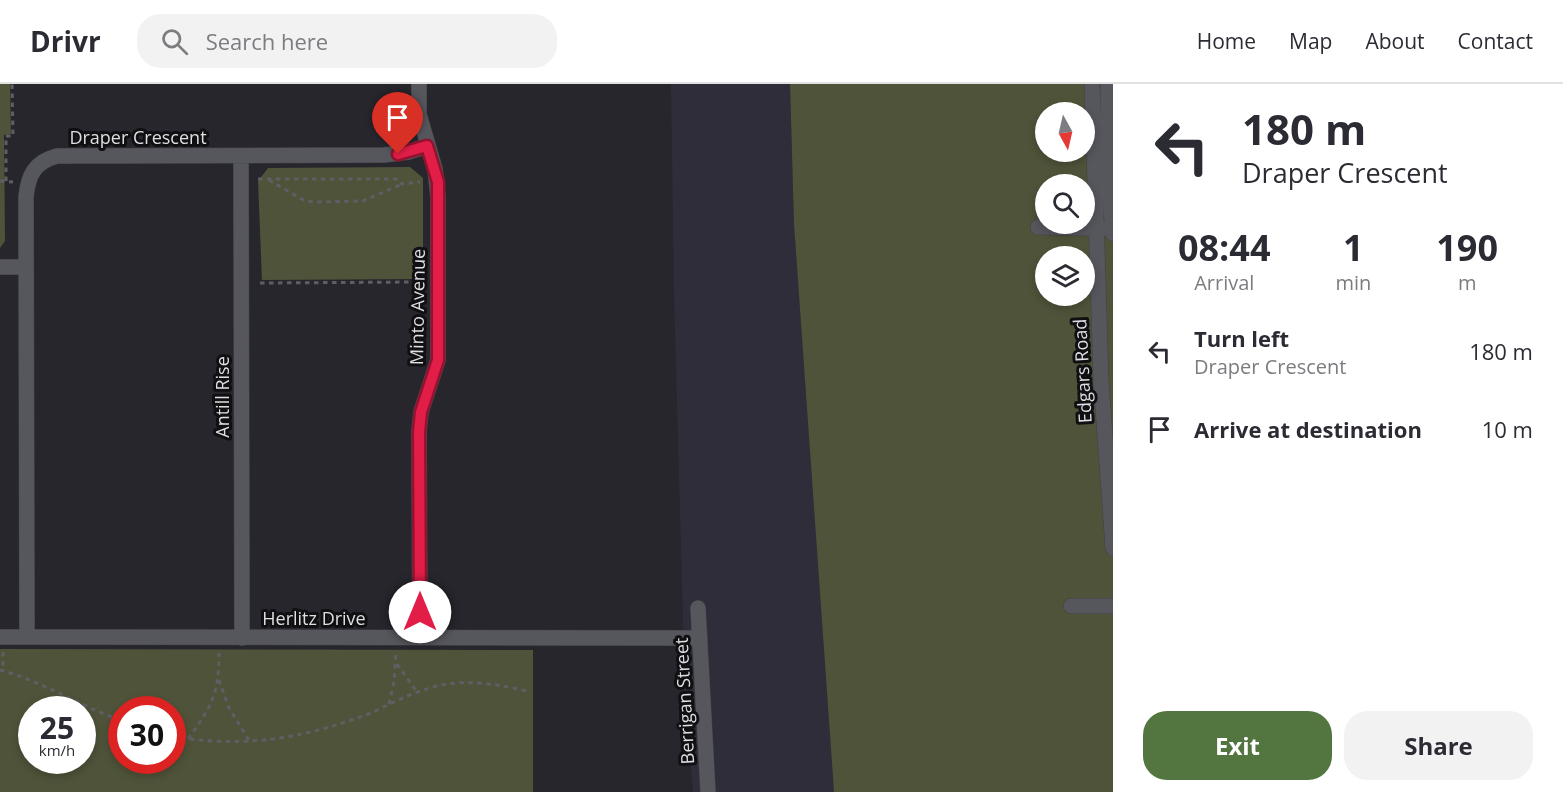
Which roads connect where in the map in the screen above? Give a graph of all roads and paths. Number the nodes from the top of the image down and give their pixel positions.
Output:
1 (12, 84) edge
2 (419, 84) edge
3 (1092, 84) edge
4 (1108, 84) edge
5 (427, 146) junction
6 (241, 156) junction
7 (269, 179) junction
8 (241, 180) junction
9 (6, 181) dead end
10 (438, 182) junction
11 (402, 184) junction
12 (1096, 228) junction
13 (1113, 229) edge
14 (1113, 234) edge
15 (0, 267) edge
16 (26, 267) junction
17 (419, 282) dead end
18 (260, 283) dead end
19 (1113, 548) edge
20 (1071, 606) dead end
21 (1113, 606) edge
22 (698, 608) dead end
23 (0, 637) edge
24 (27, 637) junction
25 (218, 638) junction
26 (242, 638) junction
27 (396, 638) junction
28 (699, 638) junction
29 (420, 639) junction
30 (397, 663) junction
31 (0, 670) edge
32 (219, 679) junction
33 (527, 691) dead end
34 (417, 692) junction
35 (389, 704) junction
36 (108, 716) edge
37 (188, 739) joint
38 (250, 742) junction
39 (708, 792) edge

1 - 9 path
2 - 5 street, Minto Avenue
3 - 12 street, Edgars Road
4 - 13 street
5 - 6 street, Draper Crescent
5 - 10 street, Minto Avenue
6 - 8 street, Antill Rise
6 - 16 street, Draper Crescent
7 - 8 path
7 - 11 path
7 - 11 path
8 - 26 street, Antill Rise
10 - 11 path
10 - 29 street, Minto Avenue
12 - 13 street
12 - 19 street, Edgars Road
13 - 14 street
15 - 16 street
16 - 24 street, Draper Crescent
17 - 18 path
20 - 21 street
22 - 28 street, Berrigan Street
23 - 24 street, Herlitz Drive
24 - 25 street, Herlitz Drive
25 - 26 street, Herlitz Drive
25 - 32 path
26 - 27 street, Herlitz Drive
27 - 29 street, Herlitz Drive
27 - 30 path
28 - 29 street, Herlitz Drive
28 - 39 street, Berrigan Street
30 - 34 path
30 - 35 path
31 - 36 path
32 - 37 path
32 - 38 path
33 - 34 path
34 - 35 path
35 - 38 path
37 - 38 path

